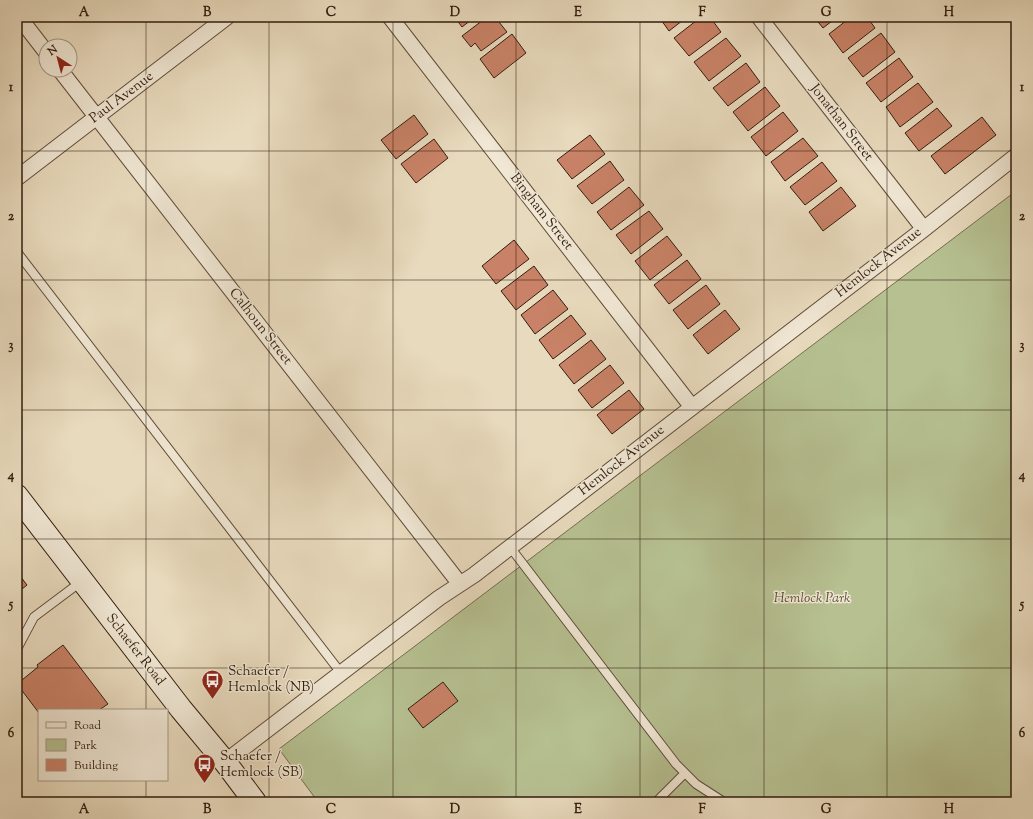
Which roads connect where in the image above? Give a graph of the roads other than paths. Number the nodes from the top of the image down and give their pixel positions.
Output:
1 (19, 17) edge
2 (227, 17) edge
3 (390, 17) edge
4 (759, 17) edge
5 (38, 42) edge
6 (66, 78) edge
7 (97, 117) junction
8 (1016, 156) edge
9 (17, 178) edge
10 (924, 229) junction
11 (17, 252) edge
12 (692, 407) junction
13 (17, 496) edge
14 (510, 547) junction
15 (82, 581) junction
16 (460, 584) junction
17 (17, 649) edge
18 (341, 673) junction
19 (225, 762) junction
20 (685, 773) junction
21 (255, 802) edge
22 (656, 802) edge
23 (724, 802) edge

1 - 5 street
2 - 7 street, Paul Avenue
3 - 12 street, Bingham Street
4 - 10 street, Jonathan Street
6 - 7 street, Calhoun Street
7 - 9 street, Paul Avenue
7 - 16 street, Calhoun Street
8 - 10 street, Hemlock Avenue
10 - 12 street, Hemlock Avenue
11 - 18 lane
12 - 14 street, Hemlock Avenue
13 - 15 main road, Schaefer Road
14 - 16 street, Hemlock Avenue
14 - 20 lane
15 - 17 lane
15 - 19 main road, Schaefer Road
16 - 18 street, Hemlock Avenue
18 - 19 street, Hemlock Avenue
19 - 21 main road, Schaefer Road
20 - 22 lane
20 - 23 lane

